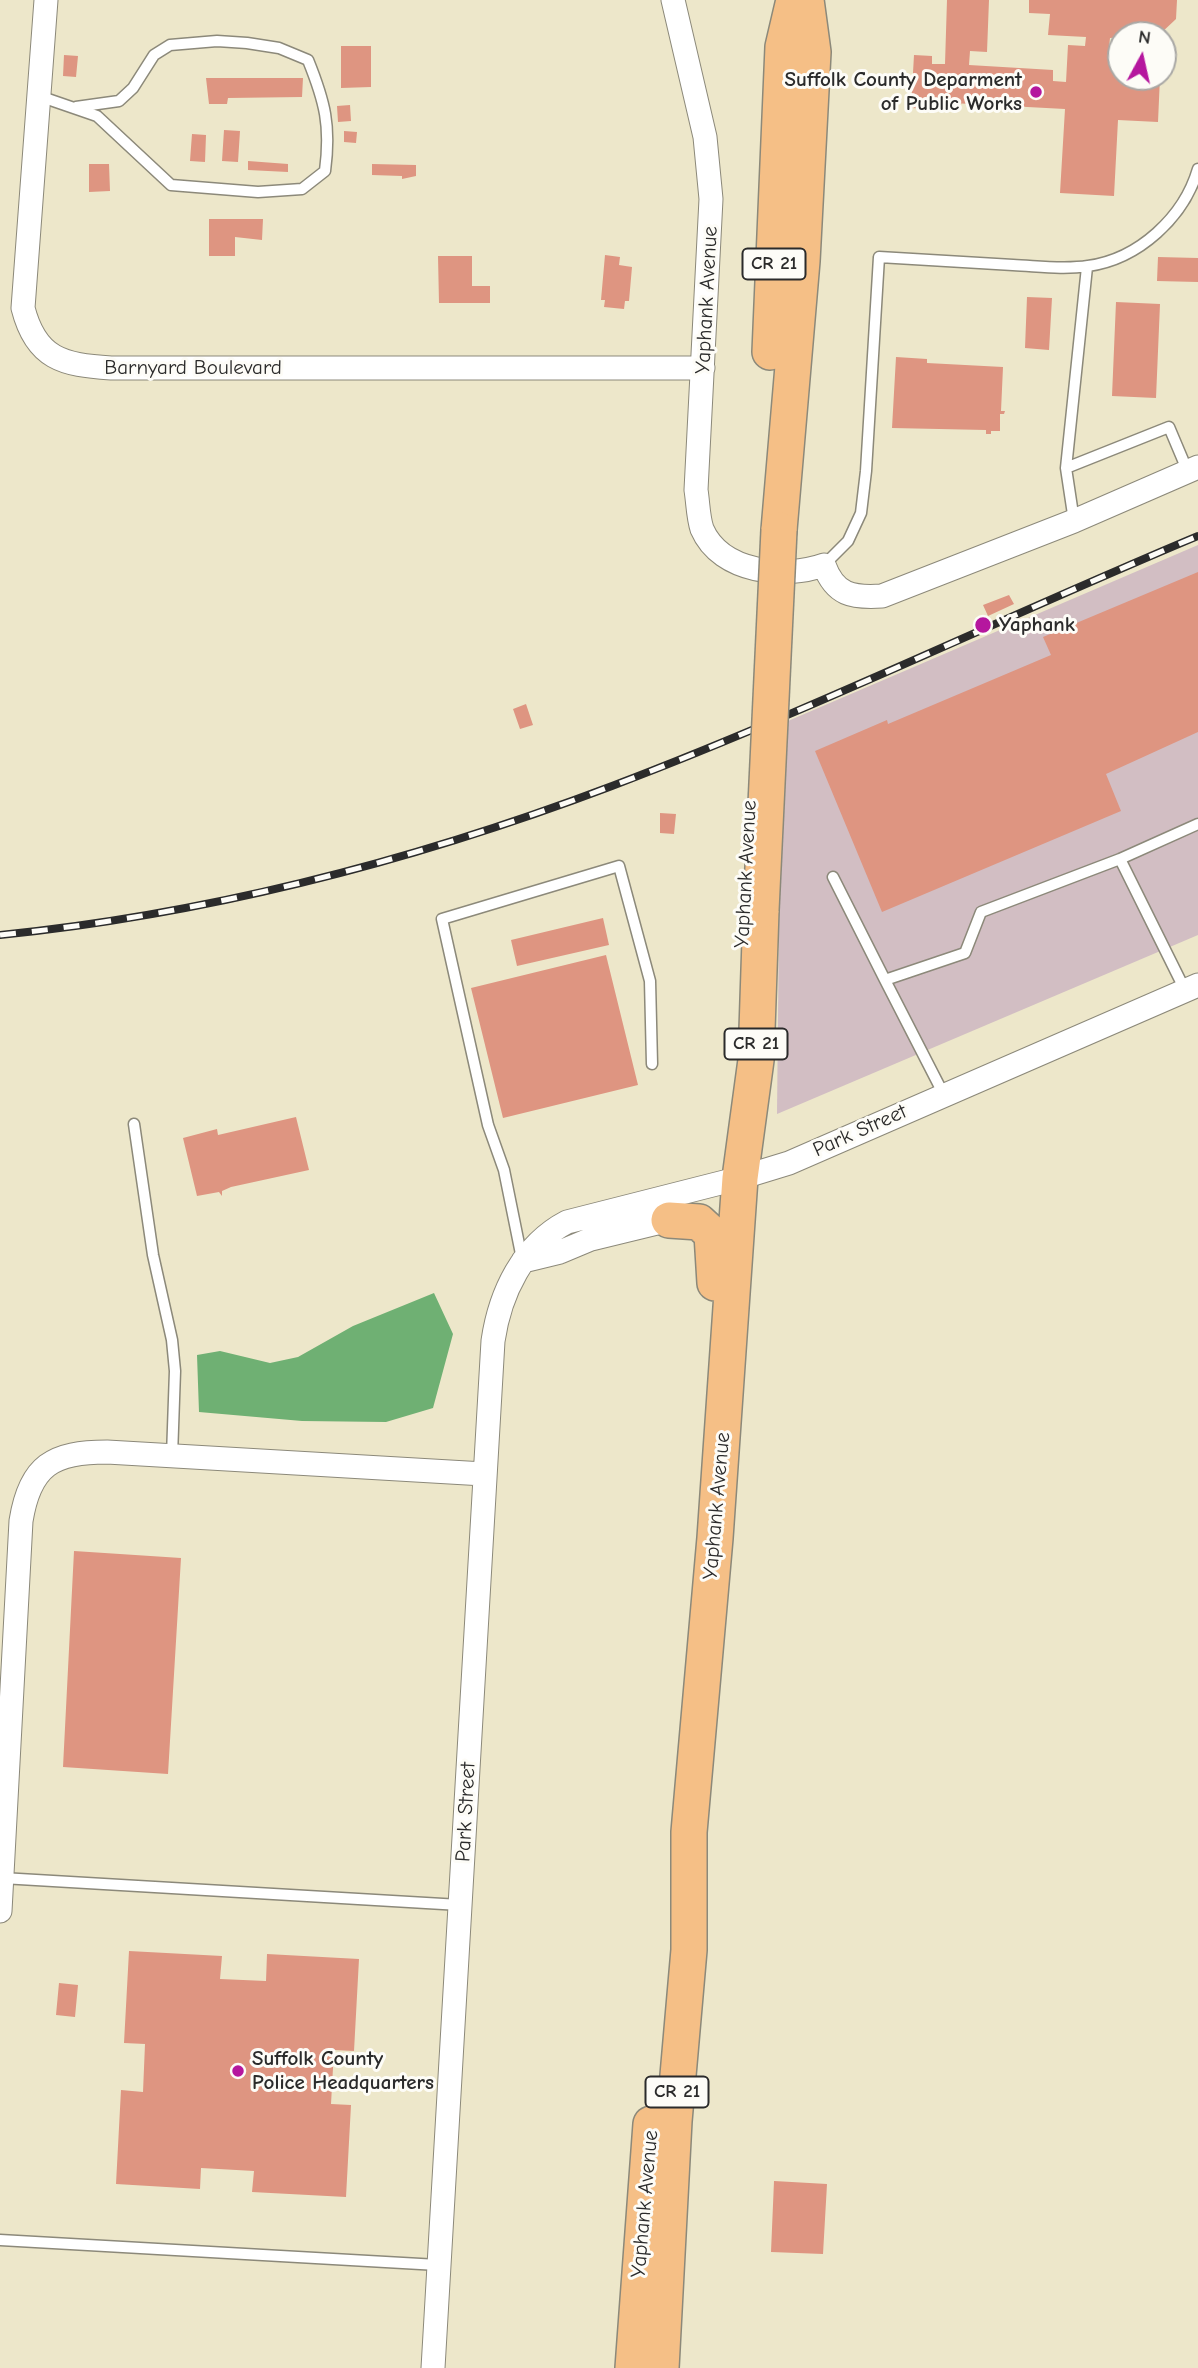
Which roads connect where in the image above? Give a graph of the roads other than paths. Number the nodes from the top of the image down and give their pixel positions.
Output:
1 (46, 0) edge
2 (673, 0) edge
3 (794, 0) edge
4 (806, 0) edge
5 (39, 96) junction
6 (76, 107) junction
7 (1198, 169) edge
8 (1087, 267) junction
9 (703, 368) junction
10 (1066, 468) junction
11 (1193, 470) edge
12 (1074, 521) junction
13 (772, 530) junction
14 (824, 565) junction
15 (1198, 824) edge
16 (1119, 859) junction
17 (833, 877) dead end
18 (885, 980) junction
19 (1192, 987) edge
20 (652, 1064) dead end
21 (944, 1095) junction
22 (134, 1124) dead end
23 (740, 1178) junction
24 (669, 1220) joint
25 (523, 1261) junction
26 (728, 1370) junction
27 (172, 1456) junction
28 (484, 1474) junction
29 (689, 1832) junction
30 (2, 1878) junction
31 (460, 1905) junction
32 (0, 1911) edge
33 (0, 2240) edge
34 (438, 2265) junction
35 (433, 2368) edge
36 (633, 2368) edge
37 (660, 2368) edge

1 - 5 street, Barnyard Boulevard
2 - 9 street, Yaphank Avenue
3 - 13 main road, Yaphank Avenue / CR 21
4 - 13 main road, Yaphank Avenue / CR 21
5 - 6 lane
5 - 9 street, Barnyard Boulevard
6 - 6 lane
7 - 8 lane
8 - 10 lane
8 - 14 lane
9 - 14 street, Yaphank Avenue
10 - 11 lane
10 - 12 lane
11 - 12 street
12 - 14 street
13 - 23 main road, Yaphank Avenue / CR 21
15 - 16 lane
16 - 18 lane
16 - 19 lane
17 - 18 lane
18 - 21 lane
19 - 21 street, Park Street
20 - 25 lane
21 - 23 street, Park Street
22 - 27 lane
23 - 25 street, Park Street
23 - 26 main road, Yaphank Avenue / CR 21
24 - 25 street
24 - 26 main road
25 - 28 street, Park Street
26 - 29 main road, Yaphank Avenue / CR 21
27 - 28 street
27 - 30 street
28 - 31 street, Park Street
29 - 36 main road, Yaphank Avenue / CR 21
29 - 37 main road, Yaphank Avenue / CR 21
30 - 31 lane
30 - 32 street
31 - 34 street, Park Street
33 - 34 lane
34 - 35 street, Park Street

